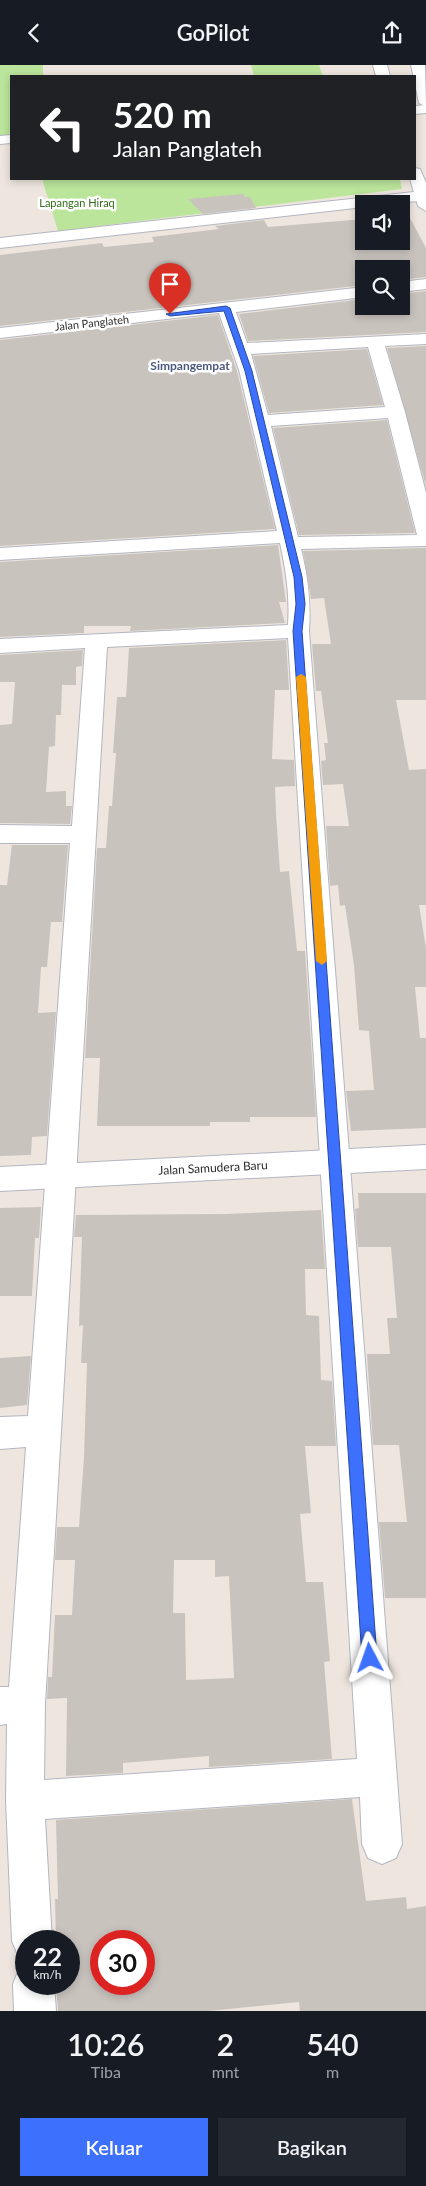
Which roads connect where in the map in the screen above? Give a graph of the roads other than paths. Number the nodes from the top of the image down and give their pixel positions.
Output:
1 (418, 65) edge
2 (425, 101) edge
3 (416, 175) edge
4 (424, 201) edge
5 (0, 243) edge
6 (426, 284) edge
7 (410, 286) edge
8 (355, 293) edge
9 (226, 308) junction
10 (0, 333) edge
11 (426, 339) edge
12 (375, 343) junction
13 (242, 349) junction
14 (396, 411) junction
15 (260, 421) junction
16 (426, 533) edge
17 (290, 539) junction
18 (426, 540) edge
19 (0, 554) edge
20 (298, 631) junction
21 (96, 641) junction
22 (0, 646) edge
23 (0, 834) edge
24 (83, 835) junction
25 (426, 1157) edge
26 (336, 1162) junction
27 (60, 1176) junction
28 (0, 1179) edge
29 (44, 1431) junction
30 (0, 1433) edge
31 (13, 1705) edge
32 (378, 1777) junction
33 (25, 1801) junction
34 (382, 1844) dead end
35 (31, 1930) edge
36 (34, 1995) edge
37 (35, 2011) edge

1 - 2 street
3 - 4 street
4 - 5 street
6 - 7 street
8 - 9 street, Jalan Panglateh
9 - 10 street, Jalan Panglateh
9 - 13 street
11 - 12 street
12 - 13 street
12 - 14 street
13 - 15 street
14 - 15 street
14 - 16 street
15 - 17 street
17 - 18 street
17 - 19 street
17 - 20 street
20 - 21 street
20 - 26 street
21 - 22 street
21 - 24 street
23 - 24 street
24 - 27 street
25 - 26 street, Jalan Samudera Baru
26 - 27 street, Jalan Samudera Baru
26 - 32 street
27 - 28 street, Jalan Samudera Baru
27 - 29 street
29 - 30 street
29 - 31 street
31 - 33 street
32 - 33 street
32 - 34 street
33 - 35 street
36 - 37 street

